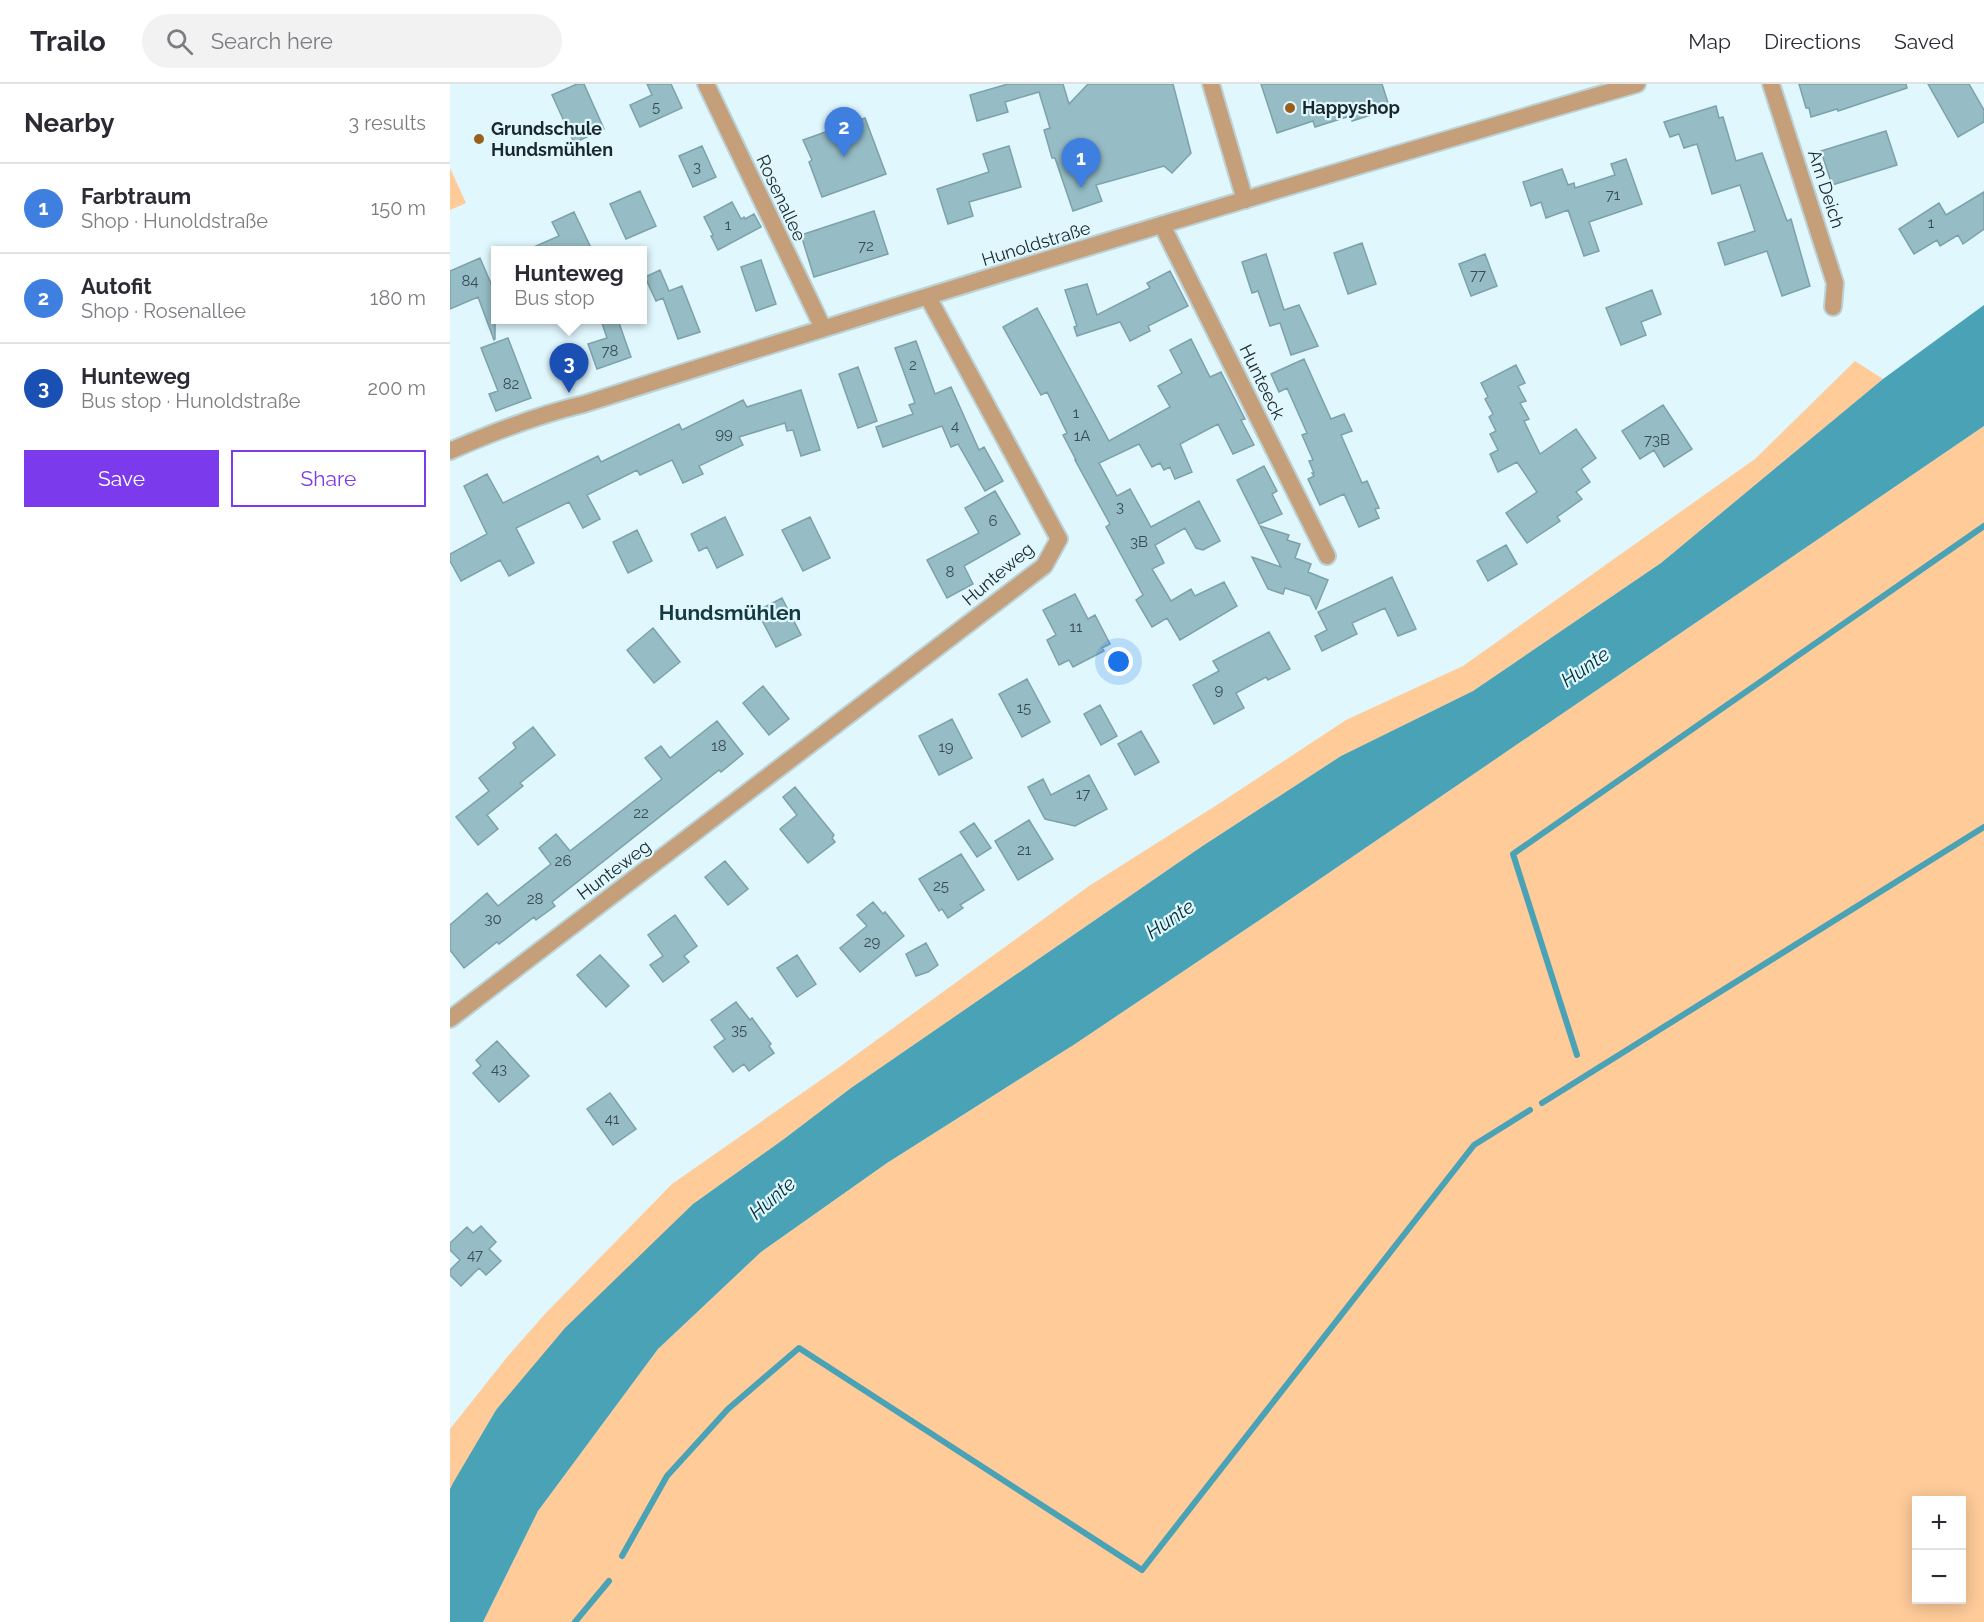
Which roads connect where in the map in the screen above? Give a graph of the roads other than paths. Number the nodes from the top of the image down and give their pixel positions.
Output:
1 (706, 84) edge
2 (1211, 84) edge
3 (1637, 84) edge
4 (1771, 84) edge
5 (1245, 200) junction
6 (1162, 225) junction
7 (928, 297) junction
8 (1833, 307) dead end
9 (823, 328) junction
10 (450, 451) edge
11 (1327, 556) dead end
12 (450, 1019) edge

1 - 9 street, Rosenallee
2 - 5 street
3 - 5 street, Hunoldstraße
4 - 8 street, Am Deich
5 - 6 street, Hunoldstraße
6 - 7 street, Hunoldstraße
6 - 11 street, Hunteeck
7 - 9 street, Hunoldstraße
7 - 12 street, Hunteweg
9 - 10 street, Hunoldstraße

